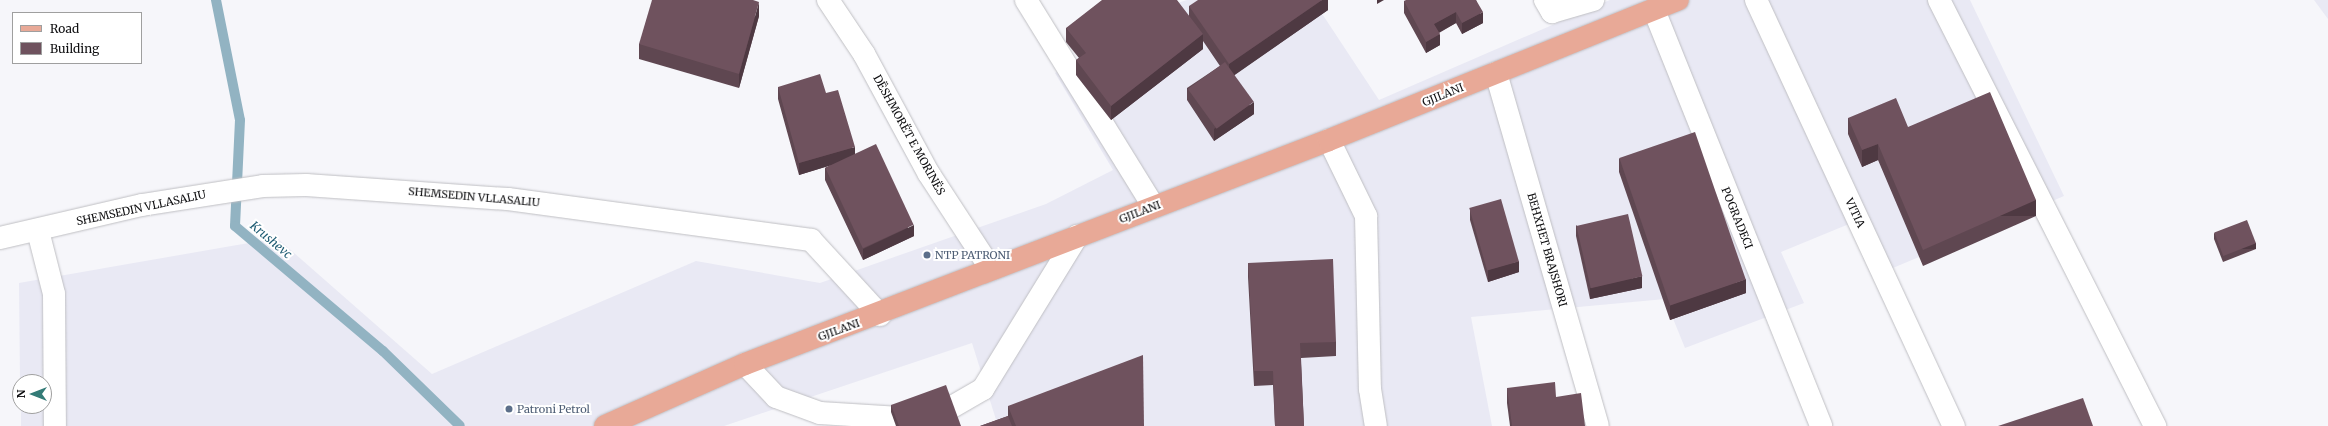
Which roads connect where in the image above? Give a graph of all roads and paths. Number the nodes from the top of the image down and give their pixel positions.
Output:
1 (828, 0) edge
2 (1026, 0) edge
3 (1545, 0) edge
4 (1593, 0) edge
5 (1678, 0) edge
6 (1756, 0) edge
7 (1939, 0) edge
8 (1654, 10) junction
9 (1496, 73) junction
10 (1329, 140) junction
11 (1154, 207) junction
12 (38, 231) junction
13 (1077, 236) junction
14 (0, 238) edge
15 (991, 269) junction
16 (880, 315) junction
17 (745, 364) junction
18 (55, 426) edge
19 (604, 426) edge
20 (1376, 426) edge
21 (1598, 426) edge
22 (1821, 426) edge
23 (1954, 426) edge
24 (2155, 426) edge

1 - 15 street, DËSHMORËT E MORINËS
2 - 11 street
3 - 4 street
5 - 8 main road, GJILANI
6 - 23 street, VITIA
7 - 24 street
8 - 9 main road, GJILANI
8 - 22 street, POGRADECI
9 - 10 main road, GJILANI
9 - 21 street, BEHXHET BRAJSHORI
10 - 11 main road, GJILANI
10 - 20 street
11 - 13 main road, GJILANI
12 - 14 street, SHEMSEDIN VLLASALIU
12 - 16 street, SHEMSEDIN VLLASALIU
12 - 18 street
13 - 15 main road, GJILANI
13 - 17 street
15 - 16 main road, GJILANI
16 - 17 main road, GJILANI
17 - 19 main road, GJILANI

